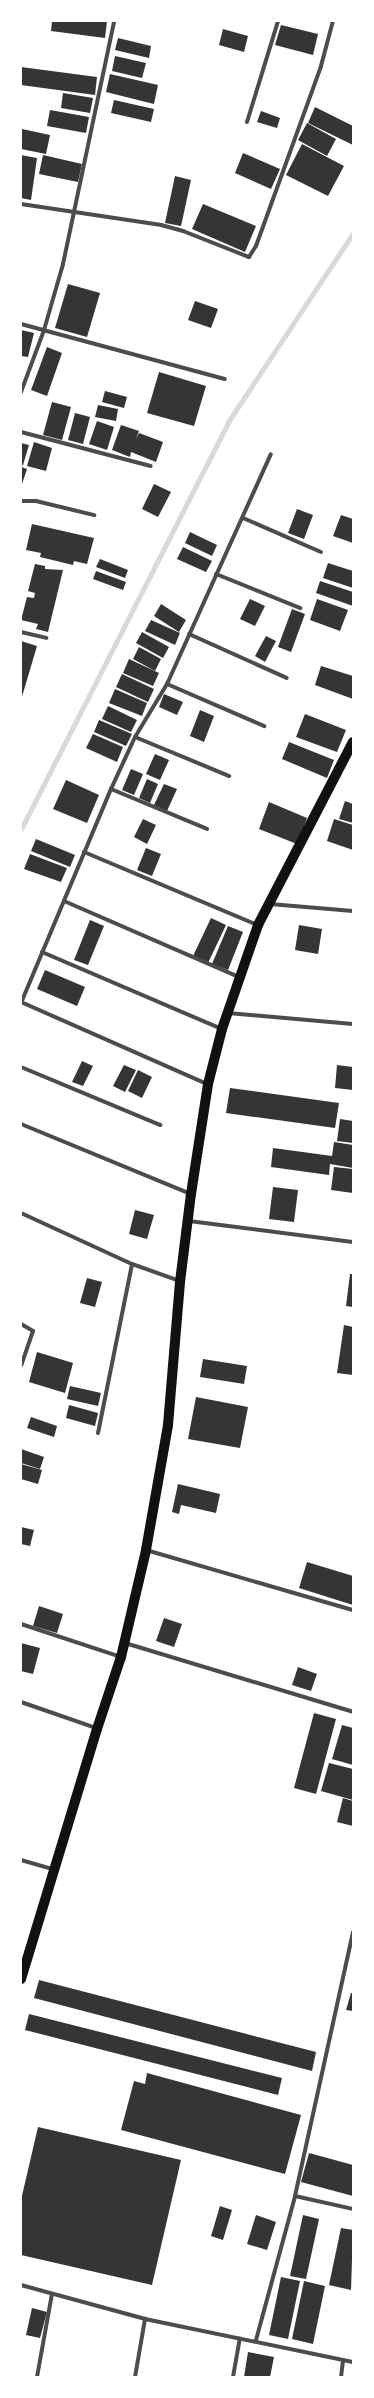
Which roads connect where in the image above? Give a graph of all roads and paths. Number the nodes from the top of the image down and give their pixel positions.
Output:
1 (114, 21) edge
2 (278, 21) edge
3 (332, 21) edge
4 (247, 122) dead end
5 (21, 204) edge
6 (75, 212) junction
7 (21, 324) edge
8 (44, 330) junction
9 (225, 379) dead end
10 (21, 392) edge
11 (21, 432) edge
12 (271, 454) dead end
13 (151, 466) dead end
14 (21, 501) edge
15 (94, 515) dead end
16 (243, 518) junction
17 (321, 552) dead end
18 (216, 574) junction
19 (300, 608) dead end
20 (21, 632) edge
21 (189, 634) junction
22 (46, 638) dead end
23 (287, 678) dead end
24 (167, 684) junction
25 (264, 726) dead end
26 (135, 737) junction
27 (353, 742) edge
28 (230, 776) dead end
29 (111, 789) junction
30 (207, 829) dead end
31 (84, 852) junction
32 (64, 901) junction
33 (269, 904) junction
34 (353, 911) edge
35 (258, 925) junction
36 (42, 952) junction
37 (240, 978) junction
38 (21, 1002) edge
39 (228, 1013) junction
40 (353, 1024) edge
41 (222, 1029) junction
42 (21, 1067) edge
43 (208, 1084) junction
44 (21, 1124) edge
45 (160, 1125) dead end
46 (191, 1194) junction
47 (21, 1213) edge
48 (189, 1221) junction
49 (353, 1242) edge
50 (132, 1264) junction
51 (180, 1282) junction
52 (21, 1324) edge
53 (21, 1365) edge
54 (98, 1433) dead end
55 (146, 1550) junction
56 (353, 1610) edge
57 (21, 1624) edge
58 (125, 1643) junction
59 (121, 1657) junction
60 (21, 1702) edge
61 (353, 1712) edge
62 (97, 1729) junction
63 (21, 1860) edge
64 (55, 1869) junction
65 (353, 1932) edge
66 (21, 1979) edge
67 (295, 2196) junction
68 (353, 2209) edge
69 (21, 2285) edge
70 (52, 2294) junction
71 (145, 2319) junction
72 (240, 2339) junction
73 (256, 2340) junction
74 (343, 2360) junction
75 (353, 2362) edge
76 (37, 2377) edge
77 (135, 2377) edge
78 (233, 2377) edge
79 (341, 2377) edge

1 - 6 street
2 - 4 street
3 - 6 street
5 - 6 street
6 - 8 street
7 - 8 street
8 - 9 street
8 - 10 street
11 - 13 street
12 - 16 street
14 - 15 street
16 - 17 street
16 - 18 street
18 - 19 street
18 - 21 street
20 - 22 street
21 - 23 street
21 - 24 street
24 - 25 street
24 - 26 street
26 - 28 street
26 - 29 street
27 - 33 main road
29 - 30 street
29 - 31 street
31 - 32 street
31 - 35 street
32 - 36 street
32 - 37 street
33 - 34 street
33 - 35 main road
35 - 37 main road
36 - 38 street
36 - 41 street
37 - 39 main road
38 - 43 street
39 - 40 street
39 - 41 main road
41 - 43 main road
42 - 45 street
43 - 46 main road
44 - 46 street
46 - 48 main road
47 - 50 street
48 - 49 street
48 - 51 main road
50 - 51 street
50 - 54 street
51 - 55 main road
52 - 53 street
55 - 56 street
55 - 58 main road
57 - 59 street
58 - 59 main road
58 - 61 street
59 - 62 main road
60 - 62 street
62 - 64 main road
63 - 64 street
64 - 66 main road
65 - 67 street
67 - 68 street
67 - 73 street
69 - 70 street
70 - 71 street
70 - 76 street
71 - 72 street
71 - 77 street
72 - 73 street
72 - 78 street
73 - 74 street
74 - 75 street
74 - 79 street

